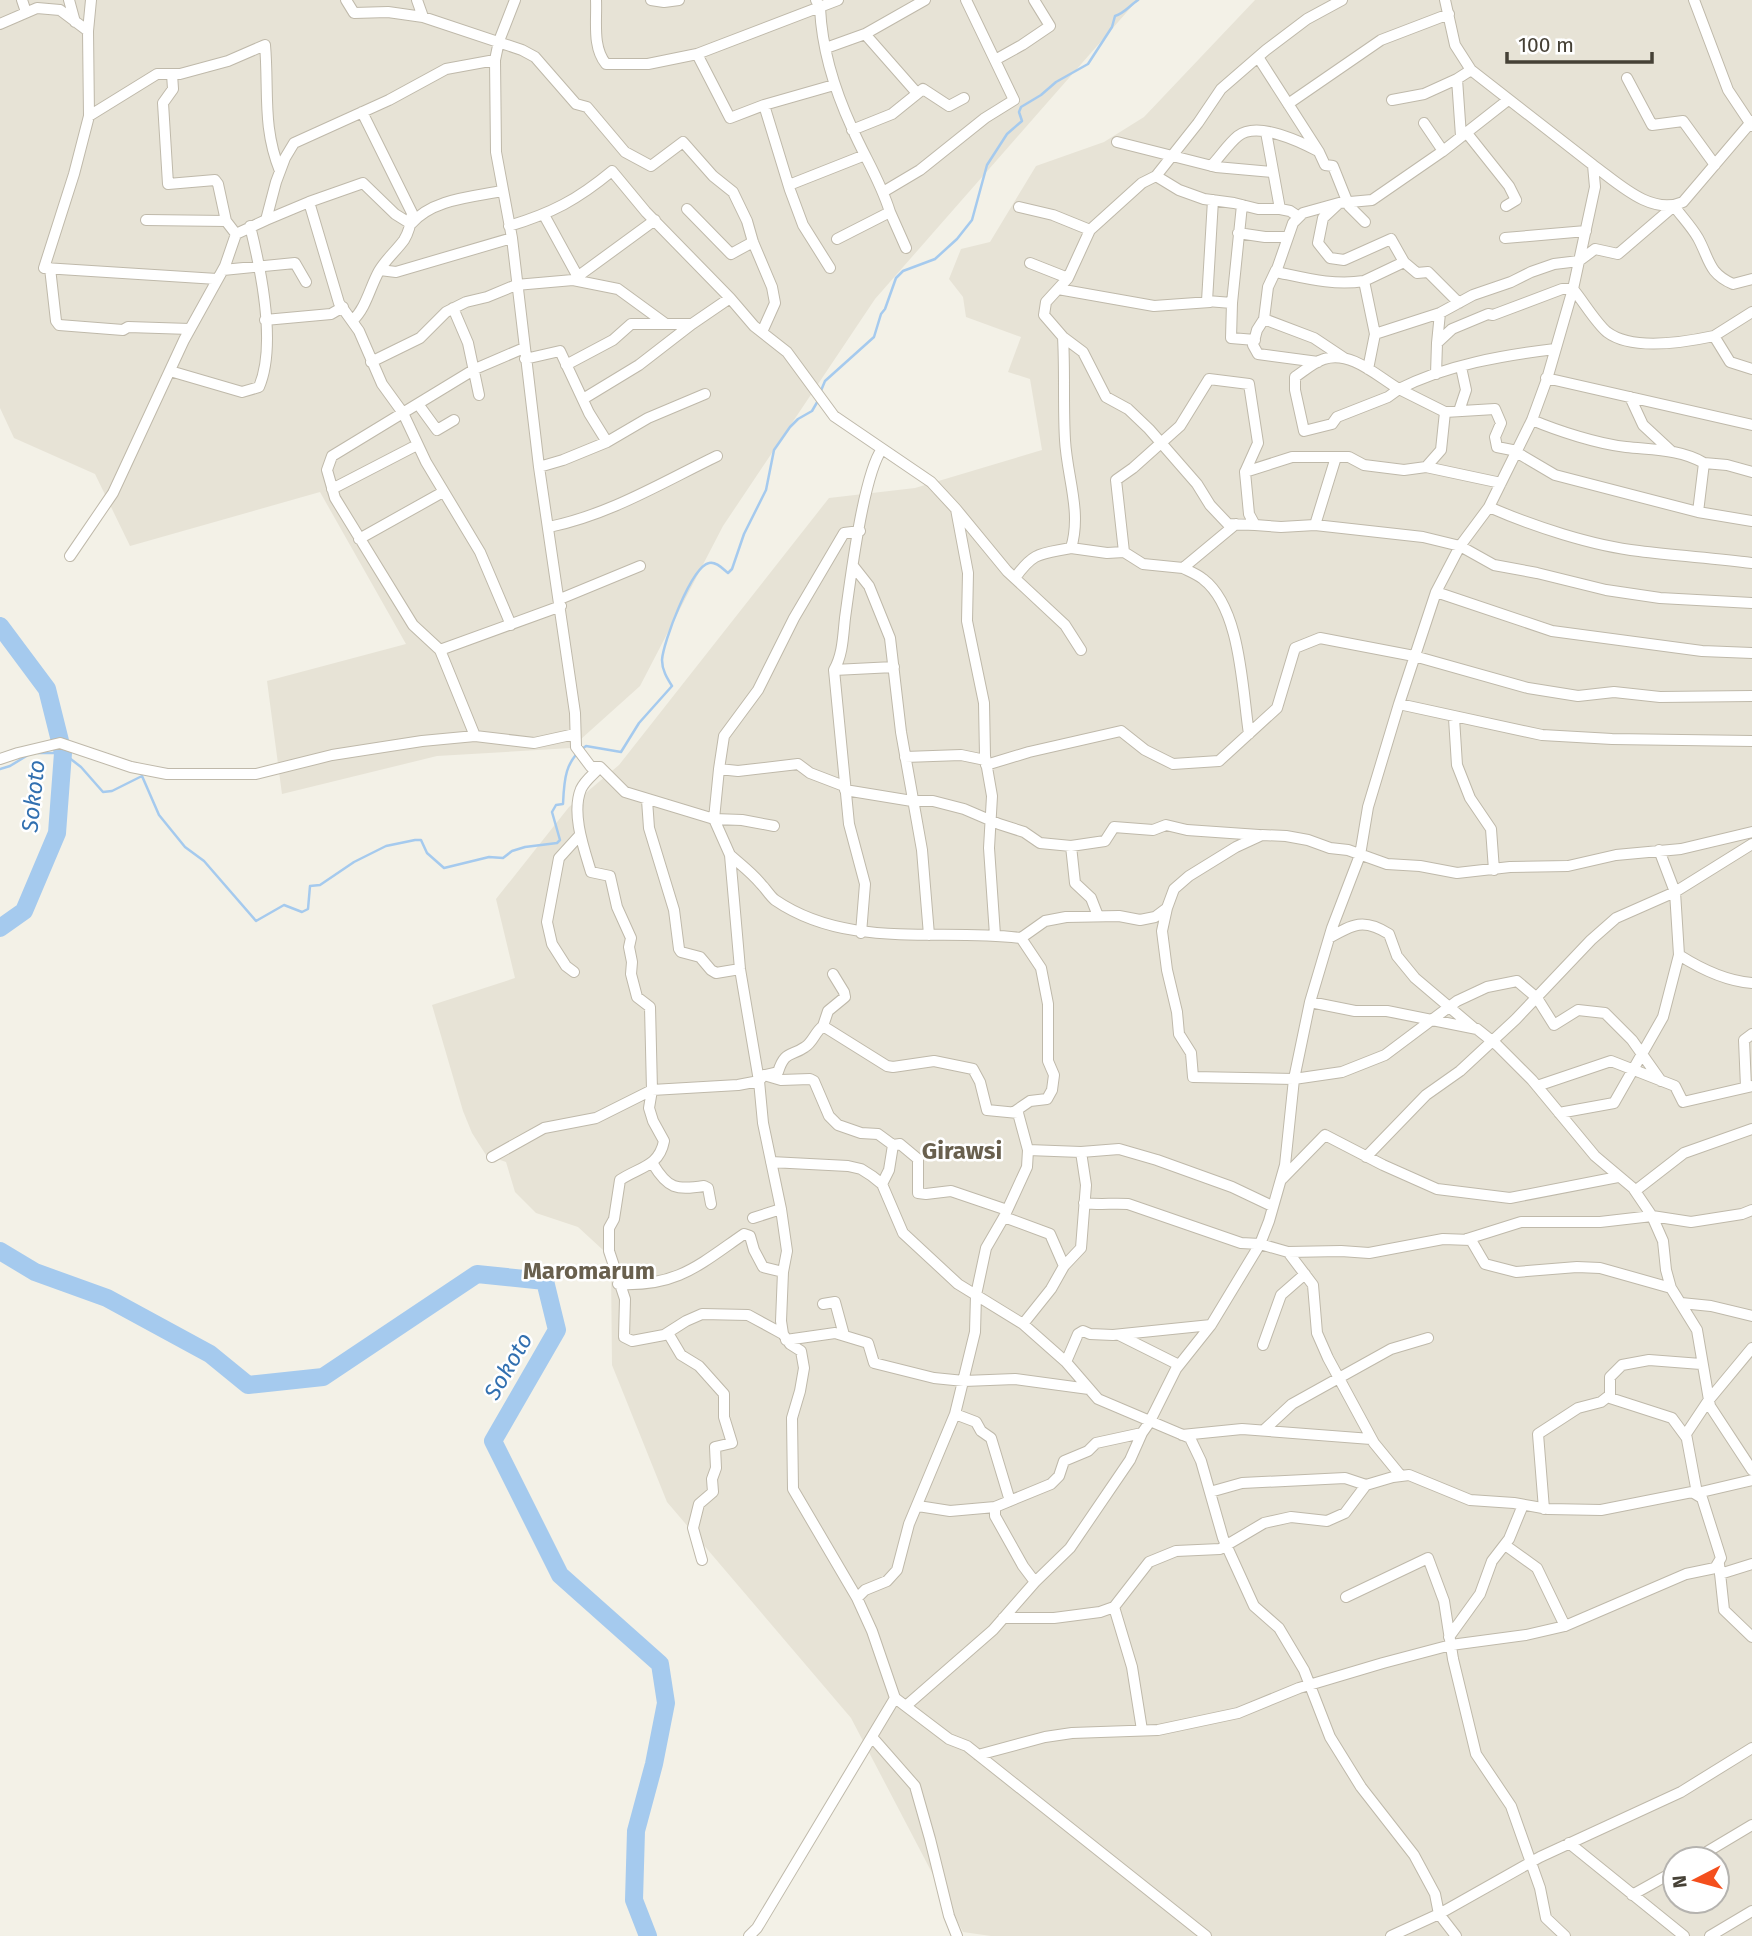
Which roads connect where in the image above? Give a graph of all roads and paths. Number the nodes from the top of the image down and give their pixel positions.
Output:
1 (22, 0) edge
2 (69, 0) edge
3 (91, 0) edge
4 (346, 0) edge
5 (417, 0) edge
6 (515, 0) edge
7 (596, 0) edge
8 (651, 0) edge
9 (679, 0) edge
10 (838, 0) edge
11 (925, 0) edge
12 (966, 0) edge
13 (1033, 0) edge
14 (1342, 0) edge
15 (1445, 0) edge
16 (1694, 0) edge
17 (818, 4) edge
18 (26, 12) junction
19 (1449, 14) junction
20 (423, 17) junction
21 (75, 22) junction
22 (0, 24) edge
23 (88, 31) junction
24 (865, 34) junction
25 (499, 41) junction
26 (825, 48) junction
27 (697, 54) junction
28 (1258, 57) junction
29 (495, 60) junction
30 (995, 60) junction
31 (1472, 70) junction
32 (172, 74) junction
33 (1627, 78) dead end
34 (1457, 79) junction
35 (834, 85) junction
36 (916, 92) junction
37 (964, 98) dead end
38 (1392, 100) dead end
39 (1508, 100) junction
40 (1288, 104) junction
41 (764, 105) junction
42 (362, 112) junction
43 (89, 116) junction
44 (1424, 122) dead end
45 (1751, 124) edge
46 (852, 130) junction
47 (1266, 132) junction
48 (1464, 134) junction
49 (1117, 142) dead end
50 (294, 143) junction
51 (272, 148) junction
52 (1319, 152) junction
53 (1443, 152) junction
54 (865, 155) junction
55 (1170, 157) junction
56 (1593, 165) junction
57 (1715, 165) junction
58 (1211, 166) junction
59 (280, 171) junction
60 (1273, 172) junction
61 (1156, 176) junction
62 (789, 185) junction
63 (502, 191) junction
64 (883, 192) junction
65 (1213, 200) junction
66 (309, 202) junction
67 (1344, 203) junction
68 (1242, 205) junction
69 (1019, 206) dead end
70 (1506, 206) dead end
71 (1674, 206) junction
72 (687, 209) dead end
73 (1280, 209) junction
74 (890, 212) junction
75 (544, 215) junction
76 (1299, 217) junction
77 (146, 220) dead end
78 (266, 220) junction
79 (655, 220) junction
80 (226, 221) junction
81 (1365, 222) dead end
82 (411, 224) junction
83 (250, 226) junction
84 (509, 226) junction
85 (1090, 230) junction
86 (1586, 230) junction
87 (1238, 233) junction
88 (236, 234) junction
89 (1287, 237) junction
90 (512, 238) junction
91 (1505, 238) dead end
92 (837, 239) dead end
93 (753, 242) junction
94 (906, 248) dead end
95 (1579, 261) junction
96 (1404, 262) junction
97 (1030, 263) dead end
98 (260, 267) junction
99 (50, 268) junction
100 (830, 268) dead end
101 (380, 270) junction
102 (1276, 270) junction
103 (220, 274) junction
104 (1068, 278) junction
105 (575, 279) junction
106 (1752, 279) edge
107 (1363, 281) junction
108 (306, 282) dead end
109 (516, 285) junction
110 (1058, 289) junction
111 (1573, 289) junction
112 (730, 298) junction
113 (1210, 302) junction
114 (1232, 303) junction
115 (1459, 303) junction
116 (343, 307) junction
117 (453, 308) junction
118 (1752, 312) edge
119 (1440, 313) junction
120 (1264, 319) junction
121 (265, 320) junction
122 (353, 320) junction
123 (666, 324) junction
124 (692, 324) junction
125 (190, 329) junction
126 (762, 332) junction
127 (1375, 334) junction
128 (1714, 336) junction
129 (1063, 337) junction
130 (1255, 340) junction
131 (1437, 344) junction
132 (524, 348) junction
133 (1555, 349) junction
134 (1344, 358) junction
135 (525, 359) junction
136 (371, 362) junction
137 (1318, 362) junction
138 (566, 365) junction
139 (1461, 367) junction
140 (475, 369) junction
141 (1368, 369) junction
142 (1752, 369) edge
143 (170, 371) junction
144 (1436, 374) junction
145 (1546, 377) junction
146 (1399, 389) junction
147 (705, 394) dead end
148 (479, 395) dead end
149 (1630, 397) junction
150 (583, 399) junction
151 (418, 404) junction
152 (1459, 411) junction
153 (1445, 412) junction
154 (403, 413) junction
155 (454, 420) dead end
156 (1532, 420) junction
157 (1752, 425) edge
158 (607, 442) junction
159 (418, 444) junction
160 (1161, 444) junction
161 (882, 450) junction
162 (1517, 452) junction
163 (1672, 452) junction
164 (717, 456) dead end
165 (1336, 457) junction
166 (1704, 463) junction
167 (539, 467) junction
168 (1426, 467) junction
169 (1245, 472) junction
170 (1752, 472) edge
171 (1501, 483) junction
172 (332, 489) junction
173 (443, 492) junction
174 (1489, 507) junction
175 (956, 509) junction
176 (1698, 512) junction
177 (1752, 521) edge
178 (1236, 524) junction
179 (1255, 525) junction
180 (1315, 525) junction
181 (549, 527) junction
182 (860, 531) junction
183 (1075, 531) junction
184 (359, 539) junction
185 (1460, 546) junction
186 (1071, 548) junction
187 (1093, 550) junction
188 (1124, 552) junction
189 (70, 556) dead end
190 (1752, 564) edge
191 (639, 566) dead end
192 (854, 567) junction
193 (1183, 568) junction
194 (1015, 578) junction
195 (1436, 592) junction
196 (560, 602) junction
197 (1752, 603) edge
198 (510, 625) junction
199 (440, 650) junction
200 (1081, 650) dead end
201 (1752, 653) edge
202 (1414, 656) junction
203 (894, 667) junction
204 (834, 670) junction
205 (1752, 696) edge
206 (1399, 704) junction
207 (1454, 718) junction
208 (575, 734) junction
209 (1249, 734) junction
210 (475, 736) junction
211 (1752, 741) edge
212 (905, 757) junction
213 (0, 760) edge
214 (986, 762) junction
215 (600, 767) junction
216 (719, 769) junction
217 (844, 788) junction
218 (647, 800) junction
219 (912, 801) junction
220 (715, 819) junction
221 (990, 820) junction
222 (774, 826) dead end
223 (1752, 832) edge
224 (1262, 835) junction
225 (579, 836) junction
226 (1752, 844) edge
227 (1071, 846) junction
228 (1659, 850) junction
229 (730, 855) junction
230 (1360, 855) junction
231 (1494, 870) junction
232 (1675, 892) junction
233 (1167, 908) junction
234 (1098, 916) junction
235 (862, 933) junction
236 (929, 935) junction
237 (995, 935) junction
238 (1021, 938) junction
239 (1329, 938) junction
240 (1679, 955) junction
241 (740, 969) junction
242 (574, 972) dead end
243 (833, 974) dead end
244 (1752, 983) edge
245 (1537, 998) junction
246 (1311, 1002) junction
247 (1450, 1007) junction
248 (1432, 1020) junction
249 (824, 1027) junction
250 (1475, 1029) junction
251 (1752, 1034) edge
252 (1491, 1040) junction
253 (1642, 1053) junction
254 (1633, 1070) junction
255 (761, 1078) junction
256 (1294, 1079) junction
257 (1661, 1081) junction
258 (1537, 1086) junction
259 (1749, 1086) edge
260 (652, 1090) junction
261 (1014, 1112) junction
262 (1559, 1113) junction
263 (1752, 1129) edge
264 (893, 1145) junction
265 (1028, 1150) junction
266 (1082, 1152) junction
267 (492, 1157) dead end
268 (1366, 1157) junction
269 (771, 1163) junction
270 (653, 1164) junction
271 (1618, 1177) junction
272 (1280, 1182) junction
273 (882, 1184) junction
274 (1635, 1191) junction
275 (1084, 1203) junction
276 (710, 1204) dead end
277 (1272, 1206) junction
278 (781, 1209) junction
279 (1752, 1210) edge
280 (1006, 1213) junction
281 (1652, 1216) junction
282 (754, 1218) dead end
283 (1465, 1240) junction
284 (1260, 1244) junction
285 (1288, 1252) junction
286 (1064, 1266) junction
287 (783, 1272) junction
288 (1305, 1275) junction
289 (618, 1284) junction
290 (1671, 1289) junction
291 (976, 1295) junction
292 (1681, 1303) junction
293 (823, 1304) dead end
294 (1752, 1316) edge
295 (1023, 1324) junction
296 (1211, 1325) junction
297 (668, 1333) junction
298 (844, 1335) junction
299 (1118, 1335) junction
300 (784, 1337) junction
301 (1429, 1338) dead end
302 (1264, 1345) dead end
303 (1752, 1348) edge
304 (1066, 1362) junction
305 (1701, 1364) junction
306 (1179, 1365) junction
307 (1338, 1378) junction
308 (964, 1381) junction
309 (1089, 1389) junction
310 (1610, 1395) junction
311 (1708, 1401) junction
312 (955, 1414) junction
313 (1149, 1423) junction
314 (1264, 1430) junction
315 (1142, 1433) junction
316 (1182, 1435) junction
317 (1686, 1437) junction
318 (1371, 1439) junction
319 (1752, 1470) edge
320 (1401, 1476) junction
321 (1752, 1480) edge
322 (1366, 1485) junction
323 (1210, 1492) junction
324 (1697, 1493) junction
325 (1010, 1501) junction
326 (1523, 1505) junction
327 (918, 1506) junction
328 (995, 1507) junction
329 (1544, 1509) junction
330 (1226, 1545) junction
331 (1505, 1545) junction
332 (702, 1560) dead end
333 (1752, 1564) edge
334 (1720, 1569) junction
335 (1035, 1582) junction
336 (1346, 1597) dead end
337 (857, 1598) junction
338 (1114, 1607) junction
339 (1003, 1618) junction
340 (1565, 1626) junction
341 (1752, 1637) edge
342 (1450, 1641) junction
343 (1310, 1685) junction
344 (895, 1698) junction
345 (907, 1705) junction
346 (1142, 1730) junction
347 (872, 1737) junction
348 (1752, 1748) edge
349 (978, 1755) junction
350 (1752, 1825) edge
351 (1569, 1843) junction
352 (1718, 1845) edge
353 (1531, 1862) junction
354 (1661, 1879) edge
355 (1632, 1895) junction
356 (1752, 1911) edge
357 (1439, 1914) junction
358 (749, 1936) edge
359 (957, 1936) edge
360 (1206, 1936) edge
361 (1391, 1936) edge
362 (1456, 1936) edge
363 (1565, 1936) edge
364 (1684, 1936) edge
365 (1710, 1936) edge

1 - 18 street
2 - 21 street
3 - 23 street
4 - 20 street
5 - 20 street
6 - 25 street
7 - 27 street
8 - 9 street
10 - 17 street
11 - 24 street
12 - 30 street
13 - 30 street
14 - 28 street
15 - 19 street
16 - 45 street
17 - 26 street
17 - 27 street
18 - 21 street
18 - 22 street
19 - 31 street
19 - 40 street
20 - 25 street
21 - 23 street
23 - 43 street
24 - 26 street
24 - 36 street
25 - 29 street
25 - 93 street
26 - 35 street
27 - 41 street
28 - 40 street
28 - 55 street
29 - 42 street
29 - 63 street
30 - 64 street
31 - 34 street
31 - 39 street
32 - 43 street
32 - 51 street
32 - 80 street
33 - 57 street
34 - 38 street
34 - 48 street
35 - 41 street
35 - 46 street
36 - 37 street
36 - 46 street
39 - 48 street
39 - 56 street
40 - 52 street
41 - 62 street
42 - 50 street
42 - 82 street
43 - 99 street
44 - 53 street
45 - 57 street
46 - 54 street
47 - 52 street
47 - 58 street
47 - 60 street
48 - 53 street
48 - 70 street
49 - 55 street
50 - 51 street
50 - 59 street
51 - 59 street
52 - 67 street
53 - 67 street
54 - 62 street
54 - 64 street
55 - 58 street
55 - 61 street
56 - 71 street
56 - 86 street
57 - 71 street
58 - 60 street
59 - 78 street
60 - 73 street
61 - 65 street
61 - 85 street
62 - 100 street
63 - 82 street
63 - 84 street
64 - 74 street
65 - 68 street
65 - 113 street
66 - 78 street
66 - 82 street
66 - 116 street
67 - 76 street
67 - 81 street
67 - 96 street
68 - 73 street
68 - 87 street
69 - 85 street
71 - 95 street
71 - 106 street
72 - 93 street
73 - 76 street
74 - 92 street
74 - 94 street
75 - 79 street
75 - 84 street
75 - 105 street
76 - 89 street
77 - 80 street
78 - 83 street
79 - 105 street
79 - 112 street
80 - 88 street
82 - 101 street
83 - 88 street
83 - 98 street
84 - 90 street
85 - 104 street
86 - 91 street
86 - 95 street
87 - 89 street
87 - 114 street
88 - 103 street
89 - 102 street
90 - 101 street
90 - 109 street
93 - 126 street
95 - 111 street
95 - 115 street
96 - 107 street
96 - 115 street
97 - 104 street
98 - 103 street
98 - 108 street
98 - 121 street
99 - 103 street
99 - 125 street
101 - 122 street
102 - 107 street
102 - 120 street
103 - 125 street
104 - 110 street
105 - 109 street
105 - 123 street
107 - 127 street
109 - 117 street
109 - 132 street
110 - 113 street
110 - 129 street
111 - 128 street
111 - 131 street
111 - 133 street
112 - 124 street
112 - 126 street
113 - 114 street
114 - 130 street
115 - 119 street
116 - 121 street
116 - 122 street
117 - 136 street
117 - 140 street
118 - 128 street
119 - 127 street
119 - 131 street
120 - 130 street
120 - 134 street
121 - 143 street
122 - 136 street
123 - 124 street
123 - 138 street
124 - 150 street
125 - 143 street
126 - 161 street
127 - 141 street
128 - 142 street
129 - 160 street
129 - 183 street
130 - 137 street
131 - 144 street
132 - 135 street
132 - 140 street
133 - 139 street
133 - 145 street
134 - 137 street
134 - 141 street
135 - 138 street
135 - 167 street
136 - 154 street
137 - 146 street
138 - 150 street
139 - 144 street
139 - 152 street
140 - 148 street
140 - 151 street
141 - 146 street
143 - 189 street
144 - 146 street
145 - 149 street
145 - 156 street
146 - 153 street
147 - 158 street
149 - 157 street
149 - 163 street
150 - 158 street
151 - 154 street
151 - 155 street
152 - 153 street
152 - 162 street
153 - 168 street
154 - 159 street
154 - 172 street
156 - 162 street
156 - 163 street
158 - 167 street
159 - 172 street
159 - 173 street
160 - 169 street
160 - 178 street
160 - 188 street
161 - 175 street
161 - 182 street
162 - 171 street
162 - 176 street
163 - 166 street
164 - 181 street
165 - 168 street
165 - 169 street
165 - 180 street
166 - 170 street
166 - 176 street
167 - 181 street
168 - 171 street
169 - 179 street
171 - 174 street
172 - 184 street
173 - 184 street
173 - 198 street
174 - 185 street
174 - 190 street
175 - 194 street
175 - 214 street
176 - 177 street
178 - 179 street
178 - 193 street
179 - 180 street
180 - 185 street
181 - 196 street
182 - 192 street
182 - 216 street
183 - 186 street
183 - 187 street
184 - 199 street
185 - 195 street
185 - 197 street
186 - 187 street
186 - 194 street
187 - 188 street
188 - 193 street
191 - 196 street
192 - 203 street
192 - 204 street
193 - 209 street
194 - 200 street
195 - 201 street
195 - 202 street
196 - 198 street
196 - 208 street
198 - 199 street
199 - 210 street
202 - 205 street
202 - 206 street
202 - 209 street
203 - 204 street
203 - 212 street
204 - 217 street
206 - 207 street
206 - 230 street
207 - 211 street
207 - 231 street
208 - 210 street
208 - 215 street
209 - 214 street
210 - 213 street
212 - 214 street
212 - 219 street
214 - 221 street
215 - 218 street
215 - 225 street
216 - 217 street
216 - 220 street
217 - 219 street
217 - 235 street
218 - 220 street
218 - 241 street
219 - 221 street
219 - 236 street
220 - 222 street
220 - 229 street
221 - 227 street
221 - 237 street
223 - 228 street
224 - 227 street
224 - 230 street
224 - 233 street
225 - 242 street
225 - 260 street
226 - 232 street
227 - 234 street
228 - 231 street
228 - 232 street
229 - 235 street
229 - 241 street
230 - 231 street
230 - 239 street
232 - 240 street
232 - 245 street
233 - 234 street
233 - 256 street
234 - 238 street
235 - 236 street
236 - 237 street
237 - 238 street
238 - 261 street
239 - 246 street
239 - 247 street
240 - 244 street
240 - 253 street
241 - 255 street
243 - 249 street
245 - 247 street
245 - 252 street
245 - 253 street
246 - 248 street
246 - 256 street
247 - 248 street
247 - 250 street
248 - 250 street
248 - 256 street
249 - 255 street
249 - 261 street
250 - 252 street
251 - 259 street
252 - 258 street
252 - 268 street
253 - 254 street
253 - 257 street
254 - 257 street
254 - 258 street
254 - 262 street
255 - 260 street
255 - 264 street
255 - 269 street
256 - 272 street
257 - 259 street
258 - 262 street
260 - 267 street
260 - 270 street
261 - 265 street
262 - 271 street
263 - 274 street
264 - 273 street
264 - 280 street
265 - 266 street
265 - 280 street
266 - 275 street
266 - 277 street
268 - 271 street
268 - 272 street
269 - 273 street
269 - 278 street
270 - 276 street
270 - 289 street
271 - 274 street
272 - 277 street
273 - 291 street
274 - 281 street
275 - 284 street
275 - 286 street
277 - 284 street
278 - 282 street
278 - 287 street
279 - 281 street
280 - 286 street
280 - 291 street
281 - 283 street
281 - 290 street
283 - 285 street
283 - 290 street
284 - 285 street
284 - 296 street
285 - 288 street
286 - 295 street
287 - 289 street
287 - 300 street
288 - 302 street
288 - 307 street
289 - 297 street
290 - 292 street
291 - 295 street
291 - 308 street
292 - 294 street
292 - 305 street
293 - 298 street
295 - 304 street
296 - 299 street
296 - 306 street
297 - 300 street
297 - 332 street
298 - 300 street
298 - 308 street
299 - 304 street
299 - 306 street
300 - 337 street
301 - 307 street
303 - 311 street
304 - 309 street
305 - 310 street
305 - 311 street
306 - 313 street
307 - 314 street
307 - 318 street
308 - 309 street
308 - 312 street
309 - 313 street
310 - 317 street
310 - 329 street
311 - 317 street
311 - 319 street
312 - 325 street
312 - 327 street
313 - 315 street
313 - 316 street
314 - 316 street
314 - 318 street
315 - 325 street
315 - 335 street
316 - 323 street
317 - 324 street
318 - 320 street
320 - 322 street
320 - 326 street
321 - 324 street
322 - 323 street
322 - 330 street
323 - 330 street
324 - 329 street
324 - 334 street
325 - 328 street
326 - 329 street
326 - 331 street
327 - 328 street
327 - 337 street
328 - 335 street
330 - 338 street
330 - 343 street
331 - 340 street
331 - 342 street
333 - 334 street
334 - 340 street
334 - 341 street
335 - 339 street
336 - 342 street
337 - 344 street
338 - 339 street
338 - 346 street
339 - 345 street
340 - 342 street
342 - 343 street
342 - 353 street
343 - 346 street
343 - 357 street
344 - 345 street
344 - 347 street
345 - 349 street
346 - 349 street
347 - 358 street
347 - 359 street
348 - 351 street
349 - 360 street
350 - 352 street
351 - 353 street
351 - 355 street
353 - 357 street
353 - 363 street
354 - 355 street
355 - 364 street
356 - 365 street
357 - 361 street
357 - 362 street

